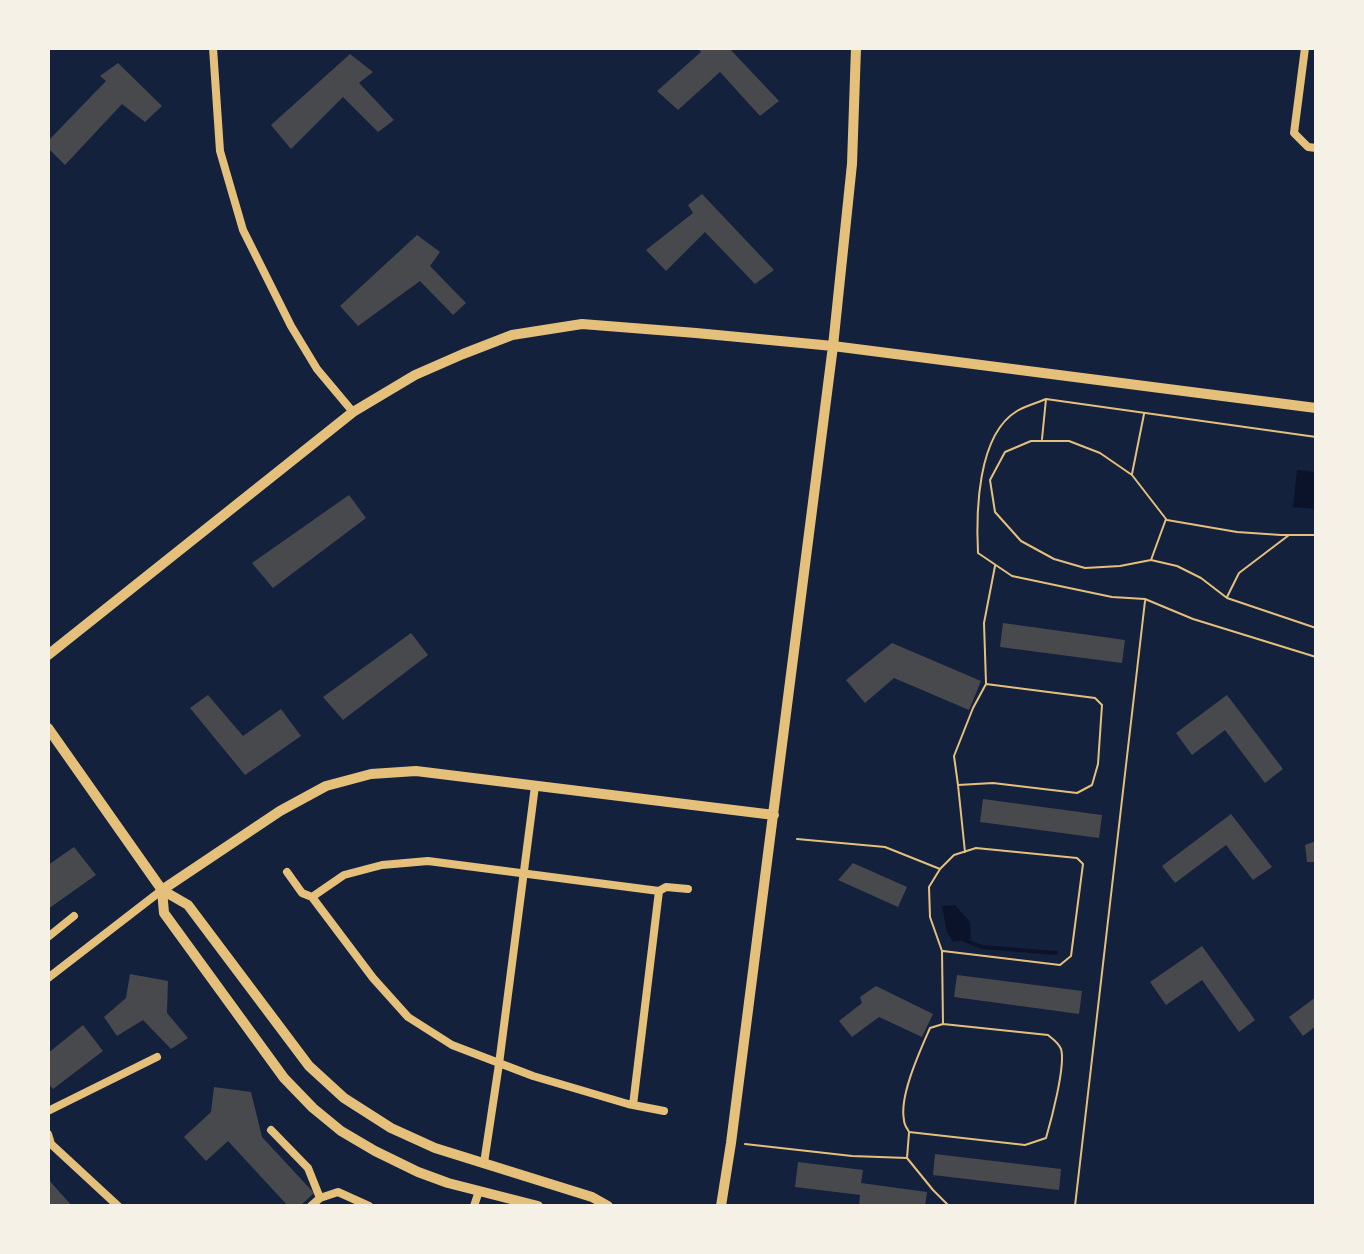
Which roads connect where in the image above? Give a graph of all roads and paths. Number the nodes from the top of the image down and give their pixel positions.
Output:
1 (213, 48) edge
2 (856, 48) edge
3 (1305, 48) edge
4 (1303, 59) junction
5 (1316, 61) edge
6 (1316, 148) edge
7 (833, 346) junction
8 (1046, 399) junction
9 (1316, 408) edge
10 (353, 412) junction
11 (1144, 414) junction
12 (1316, 437) edge
13 (1041, 441) junction
14 (1132, 475) junction
15 (1166, 519) junction
16 (1289, 535) junction
17 (1316, 535) edge
18 (1151, 560) junction
19 (996, 565) junction
20 (1227, 598) junction
21 (1145, 599) junction
22 (1315, 627) edge
23 (48, 655) edge
24 (1316, 657) edge
25 (986, 684) junction
26 (48, 728) edge
27 (958, 785) junction
28 (535, 786) junction
29 (774, 815) junction
30 (797, 839) dead end
31 (965, 852) junction
32 (940, 869) junction
33 (287, 872) dead end
34 (523, 873) junction
35 (688, 889) dead end
36 (162, 890) junction
37 (659, 891) junction
38 (312, 897) junction
39 (74, 916) dead end
40 (48, 937) edge
41 (942, 951) junction
42 (48, 978) edge
43 (943, 1024) junction
44 (157, 1057) dead end
45 (499, 1064) junction
46 (633, 1105) junction
47 (48, 1111) edge
48 (664, 1111) dead end
49 (271, 1130) dead end
50 (909, 1132) junction
51 (48, 1134) edge
52 (731, 1143) junction
53 (907, 1158) junction
54 (484, 1163) junction
55 (479, 1191) junction
56 (320, 1198) junction
57 (118, 1206) edge
58 (311, 1206) edge
59 (369, 1206) edge
60 (474, 1206) edge
61 (538, 1206) edge
62 (608, 1206) edge
63 (721, 1206) edge
64 (949, 1206) edge
65 (1075, 1206) edge

1 - 10 street
2 - 7 street
3 - 4 street
4 - 5 street
4 - 6 street
7 - 9 street
7 - 10 street
7 - 29 street
8 - 11 path
8 - 13 path
8 - 19 path
10 - 23 street
11 - 12 path
11 - 14 path
13 - 14 path
13 - 18 path
14 - 15 path
15 - 16 path
15 - 18 path
16 - 17 path
16 - 20 path
18 - 20 path
19 - 21 path
19 - 25 path
20 - 22 path
21 - 24 path
21 - 65 path
25 - 27 path
25 - 27 path
26 - 36 street
27 - 31 path
28 - 29 street
28 - 34 street
28 - 36 street
29 - 52 street
30 - 32 path
31 - 32 path
31 - 41 path
32 - 41 path
33 - 38 street
34 - 37 street
34 - 38 street
34 - 45 street
35 - 37 street
36 - 42 street
36 - 54 street
36 - 55 street
37 - 46 street
38 - 45 street
39 - 40 street
41 - 43 path
43 - 50 path
43 - 50 path
44 - 47 street
45 - 46 street
45 - 54 street
46 - 48 street
49 - 56 street
50 - 53 path
51 - 57 street
52 - 53 path
52 - 63 street
53 - 64 path
54 - 62 street
55 - 60 street
55 - 61 street
56 - 58 street
56 - 59 street

